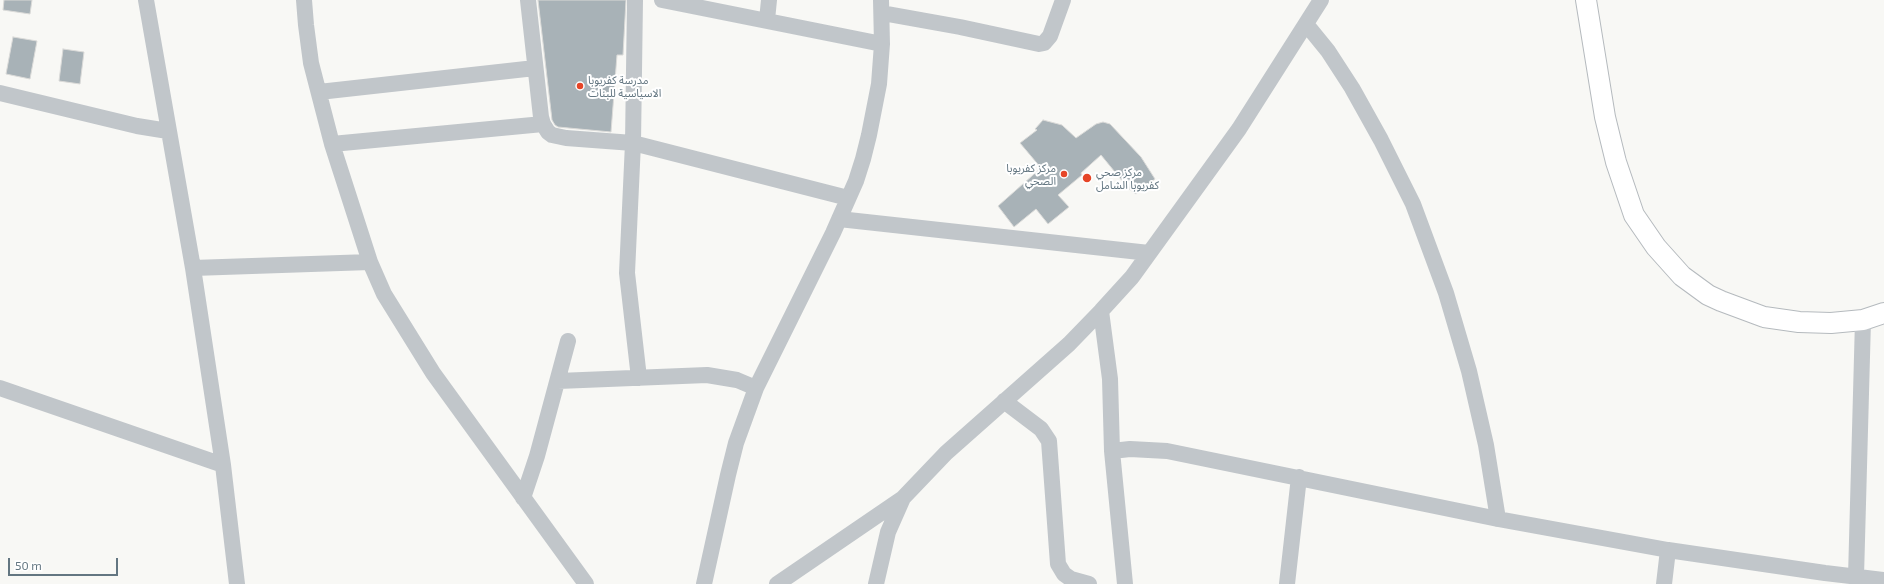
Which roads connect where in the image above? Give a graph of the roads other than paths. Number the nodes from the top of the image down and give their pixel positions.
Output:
1 (146, 0) edge
2 (304, 0) edge
3 (528, 0) edge
4 (635, 0) edge
5 (662, 0) edge
6 (769, 0) edge
7 (1063, 0) edge
8 (1321, 0) edge
9 (1586, 0) edge
10 (881, 6) edge
11 (767, 20) junction
12 (1306, 24) junction
13 (882, 44) junction
14 (535, 68) junction
15 (319, 92) junction
16 (0, 93) edge
17 (543, 124) junction
18 (168, 131) junction
19 (633, 143) junction
20 (332, 144) junction
21 (848, 198) junction
22 (839, 219) junction
23 (1149, 252) junction
24 (370, 262) junction
25 (193, 268) junction
26 (1101, 311) junction
27 (1884, 313) edge
28 (1864, 320) junction
29 (568, 341) dead end
30 (639, 378) junction
31 (558, 381) junction
32 (0, 388) edge
33 (756, 388) junction
34 (1004, 401) junction
35 (1112, 450) junction
36 (223, 465) junction
37 (1299, 477) junction
38 (523, 498) junction
39 (903, 498) junction
40 (1498, 519) junction
41 (1668, 550) junction
42 (1856, 577) junction
43 (1884, 580) edge
44 (237, 584) edge
45 (586, 584) edge
46 (704, 584) edge
47 (777, 584) edge
48 (876, 584) edge
49 (1089, 584) edge
50 (1125, 584) edge
51 (1287, 584) edge
52 (1664, 584) edge

1 - 18 street
2 - 15 street
3 - 14 street
4 - 19 street
5 - 11 street
6 - 11 street
7 - 10 street
8 - 12 street
9 - 28 main road
10 - 13 street
11 - 13 street
12 - 23 street
12 - 40 street
13 - 21 street
14 - 15 street
14 - 17 street
15 - 20 street
16 - 18 street
17 - 19 street
17 - 20 street
18 - 25 street
19 - 21 street
19 - 30 street
20 - 24 street
21 - 22 street
22 - 23 street
22 - 33 street
23 - 26 street
24 - 25 street
24 - 38 street
25 - 36 street
26 - 34 street
26 - 35 street
27 - 28 main road
28 - 42 street
29 - 31 street
30 - 31 street
30 - 33 street
31 - 38 street
32 - 36 street
33 - 46 street
34 - 39 street
34 - 49 street
35 - 37 street
35 - 50 street
36 - 44 street
37 - 40 street
37 - 51 street
38 - 45 street
39 - 47 street
39 - 48 street
40 - 41 street
41 - 42 street
41 - 52 street
42 - 43 street

